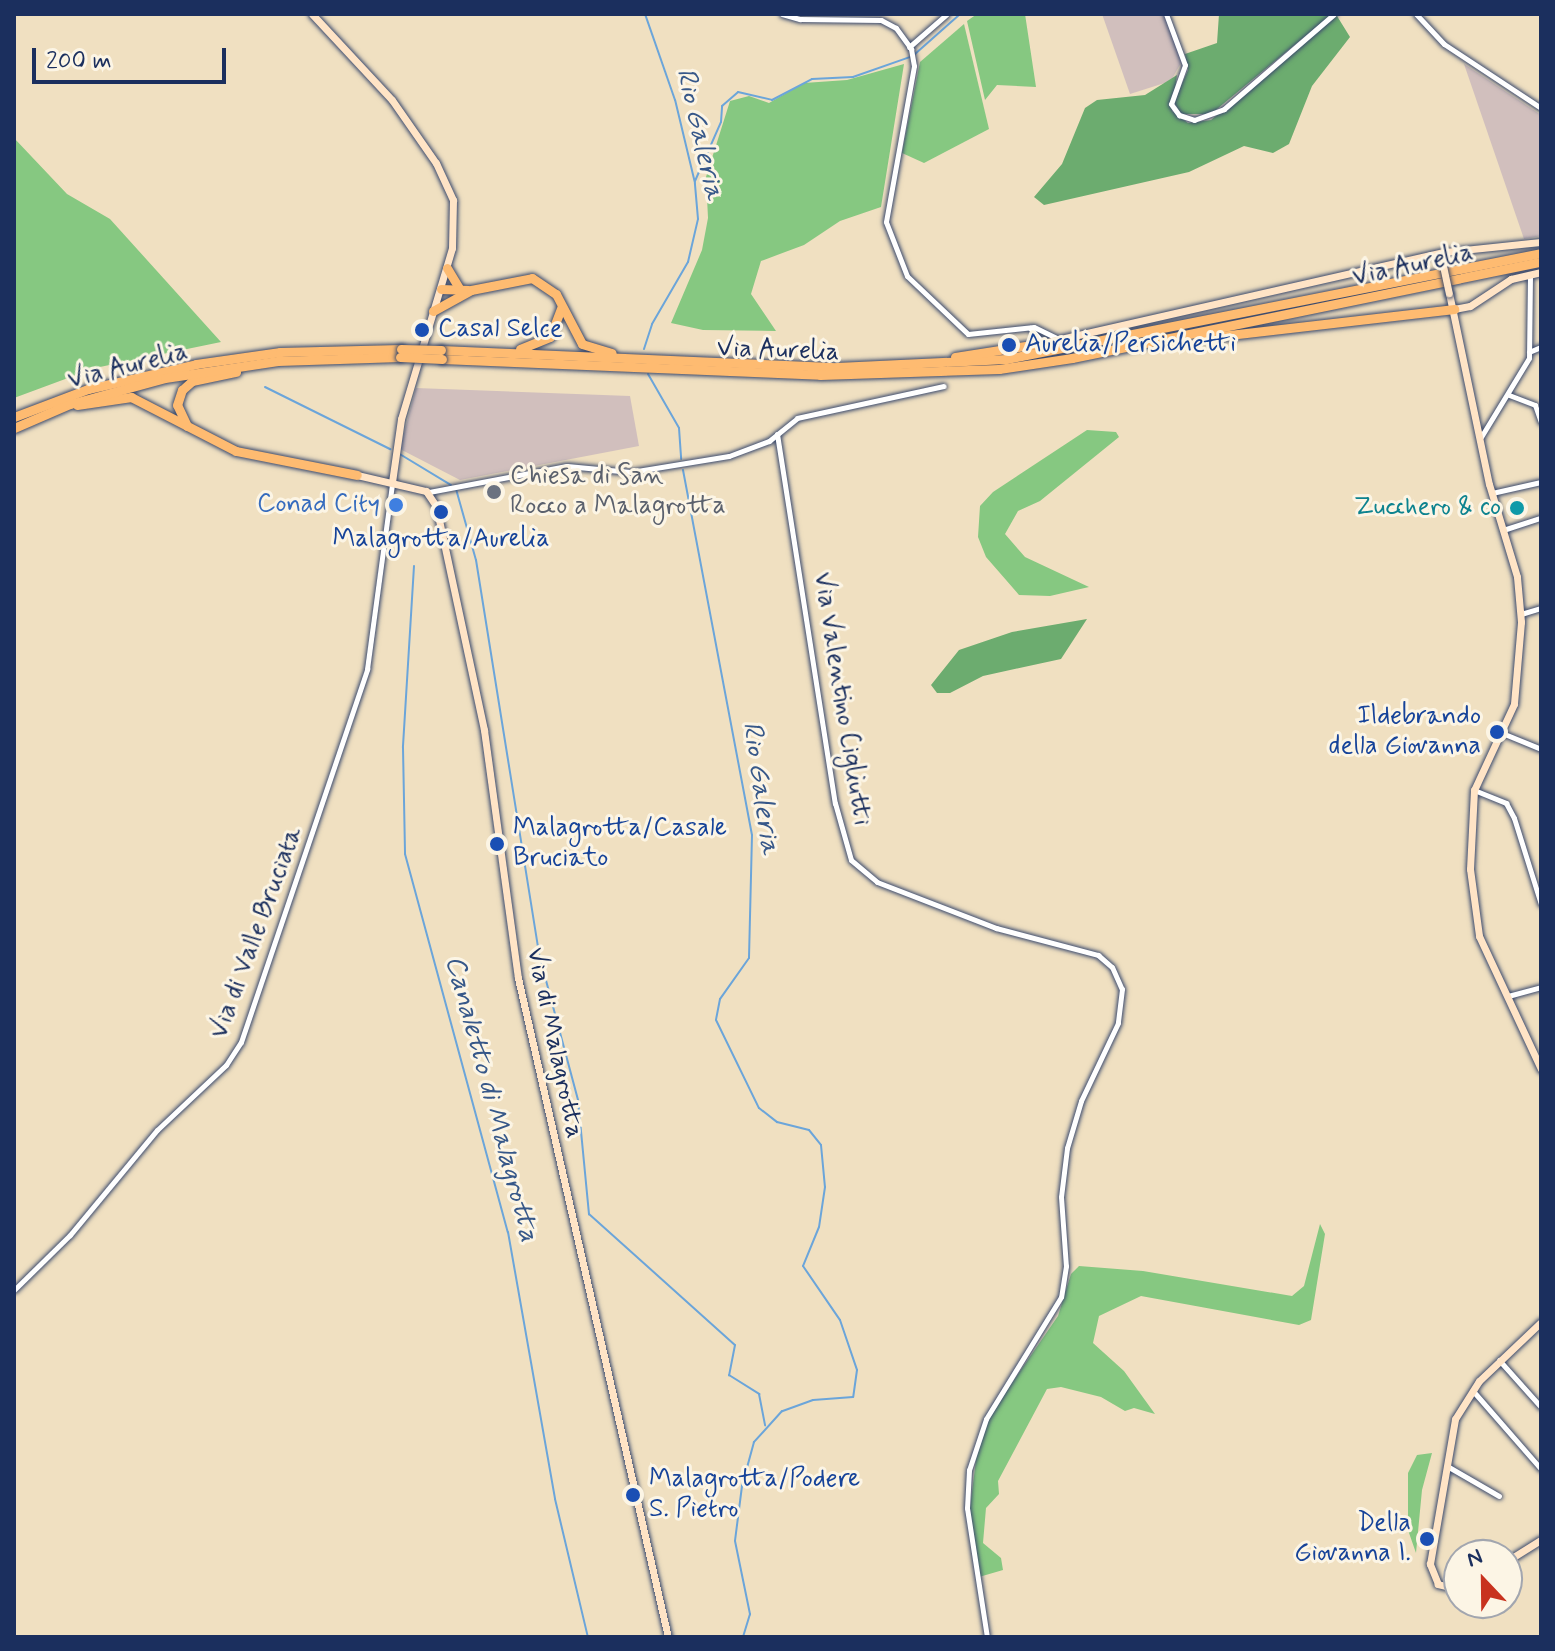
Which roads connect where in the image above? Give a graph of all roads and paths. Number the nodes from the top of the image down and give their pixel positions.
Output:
1 (312, 14) edge
2 (782, 14) edge
3 (947, 14) edge
4 (1166, 14) edge
5 (1334, 14) edge
6 (1416, 14) edge
7 (910, 49) junction
8 (1541, 108) edge
9 (1541, 242) edge
10 (1541, 253) edge
11 (1441, 257) junction
12 (1541, 262) edge
13 (447, 268) junction
14 (1541, 272) edge
15 (1530, 274) junction
16 (441, 289) junction
17 (464, 292) junction
18 (560, 303) junction
19 (1454, 309) junction
20 (433, 311) junction
21 (1029, 328) junction
22 (1060, 339) junction
23 (1167, 339) junction
24 (1043, 343) junction
25 (1541, 347) edge
26 (1529, 352) junction
27 (401, 353) junction
28 (441, 355) junction
29 (639, 359) junction
30 (278, 361) junction
31 (680, 365) junction
32 (892, 366) junction
33 (944, 386) dead end
34 (1509, 395) junction
35 (70, 404) junction
36 (14, 416) edge
37 (1541, 422) edge
38 (188, 429) junction
39 (14, 431) edge
40 (777, 434) junction
41 (1481, 437) junction
42 (357, 475) joint
43 (392, 482) junction
44 (1541, 482) edge
45 (429, 492) junction
46 (1491, 493) junction
47 (1541, 518) edge
48 (1502, 530) junction
49 (1541, 608) edge
50 (1521, 614) junction
51 (1502, 733) junction
52 (1541, 749) edge
53 (1474, 790) junction
54 (1541, 904) edge
55 (1541, 987) edge
56 (1508, 996) junction
57 (1541, 1069) edge
58 (14, 1290) edge
59 (1541, 1322) edge
60 (1498, 1359) junction
61 (1472, 1390) junction
62 (1541, 1407) edge
63 (1447, 1466) junction
64 (1541, 1469) edge
65 (1499, 1496) dead end
66 (1541, 1540) edge
67 (1523, 1551) edge
68 (1443, 1586) edge
69 (668, 1637) edge
70 (987, 1637) edge

1 - 13 street
2 - 7 street
3 - 7 street
4 - 5 street
6 - 8 street
7 - 21 street
9 - 11 street, Via Aurelia
10 - 32 highway, Via Aurelia
11 - 19 street, bridge
11 - 22 street, Via Aurelia
12 - 23 highway, Via Aurelia
13 - 16 street
13 - 17 highway
14 - 15 street, Via Aurelia
15 - 19 street, Via Aurelia
15 - 26 street
16 - 17 highway
16 - 20 street
17 - 18 highway
17 - 20 highway
18 - 28 highway
18 - 29 highway
19 - 23 highway
19 - 41 street
20 - 43 street
21 - 22 street
21 - 24 street
22 - 24 street, Via Aurelia
23 - 31 highway, Via Aurelia
24 - 32 highway
25 - 26 street
26 - 34 street
27 - 28 highway, Via Aurelia, bridge
27 - 30 highway, Via Aurelia
27 - 36 highway, Via Aurelia
28 - 29 highway, Via Aurelia
28 - 31 highway, Via Aurelia
29 - 31 highway, Via Aurelia
30 - 35 highway, Via Aurelia
30 - 38 highway
31 - 32 highway, Via Aurelia
33 - 40 street
34 - 37 street
34 - 41 street
35 - 38 highway
35 - 39 highway, Via Aurelia
38 - 42 highway
40 - 45 street
40 - 70 street, Via Valentino Cigliutti
41 - 46 street
42 - 43 street
43 - 45 street
43 - 58 street, Via di Valle Bruciata
44 - 46 street
45 - 69 street, Via di Malagrotta
46 - 48 street
47 - 48 street
48 - 50 street
49 - 50 street
50 - 51 street
51 - 52 street
51 - 53 street
53 - 54 street
53 - 56 street
55 - 56 street
56 - 57 street
59 - 60 street
60 - 61 street
60 - 62 street
61 - 63 street
61 - 64 street
63 - 65 street
63 - 68 street
66 - 67 street

